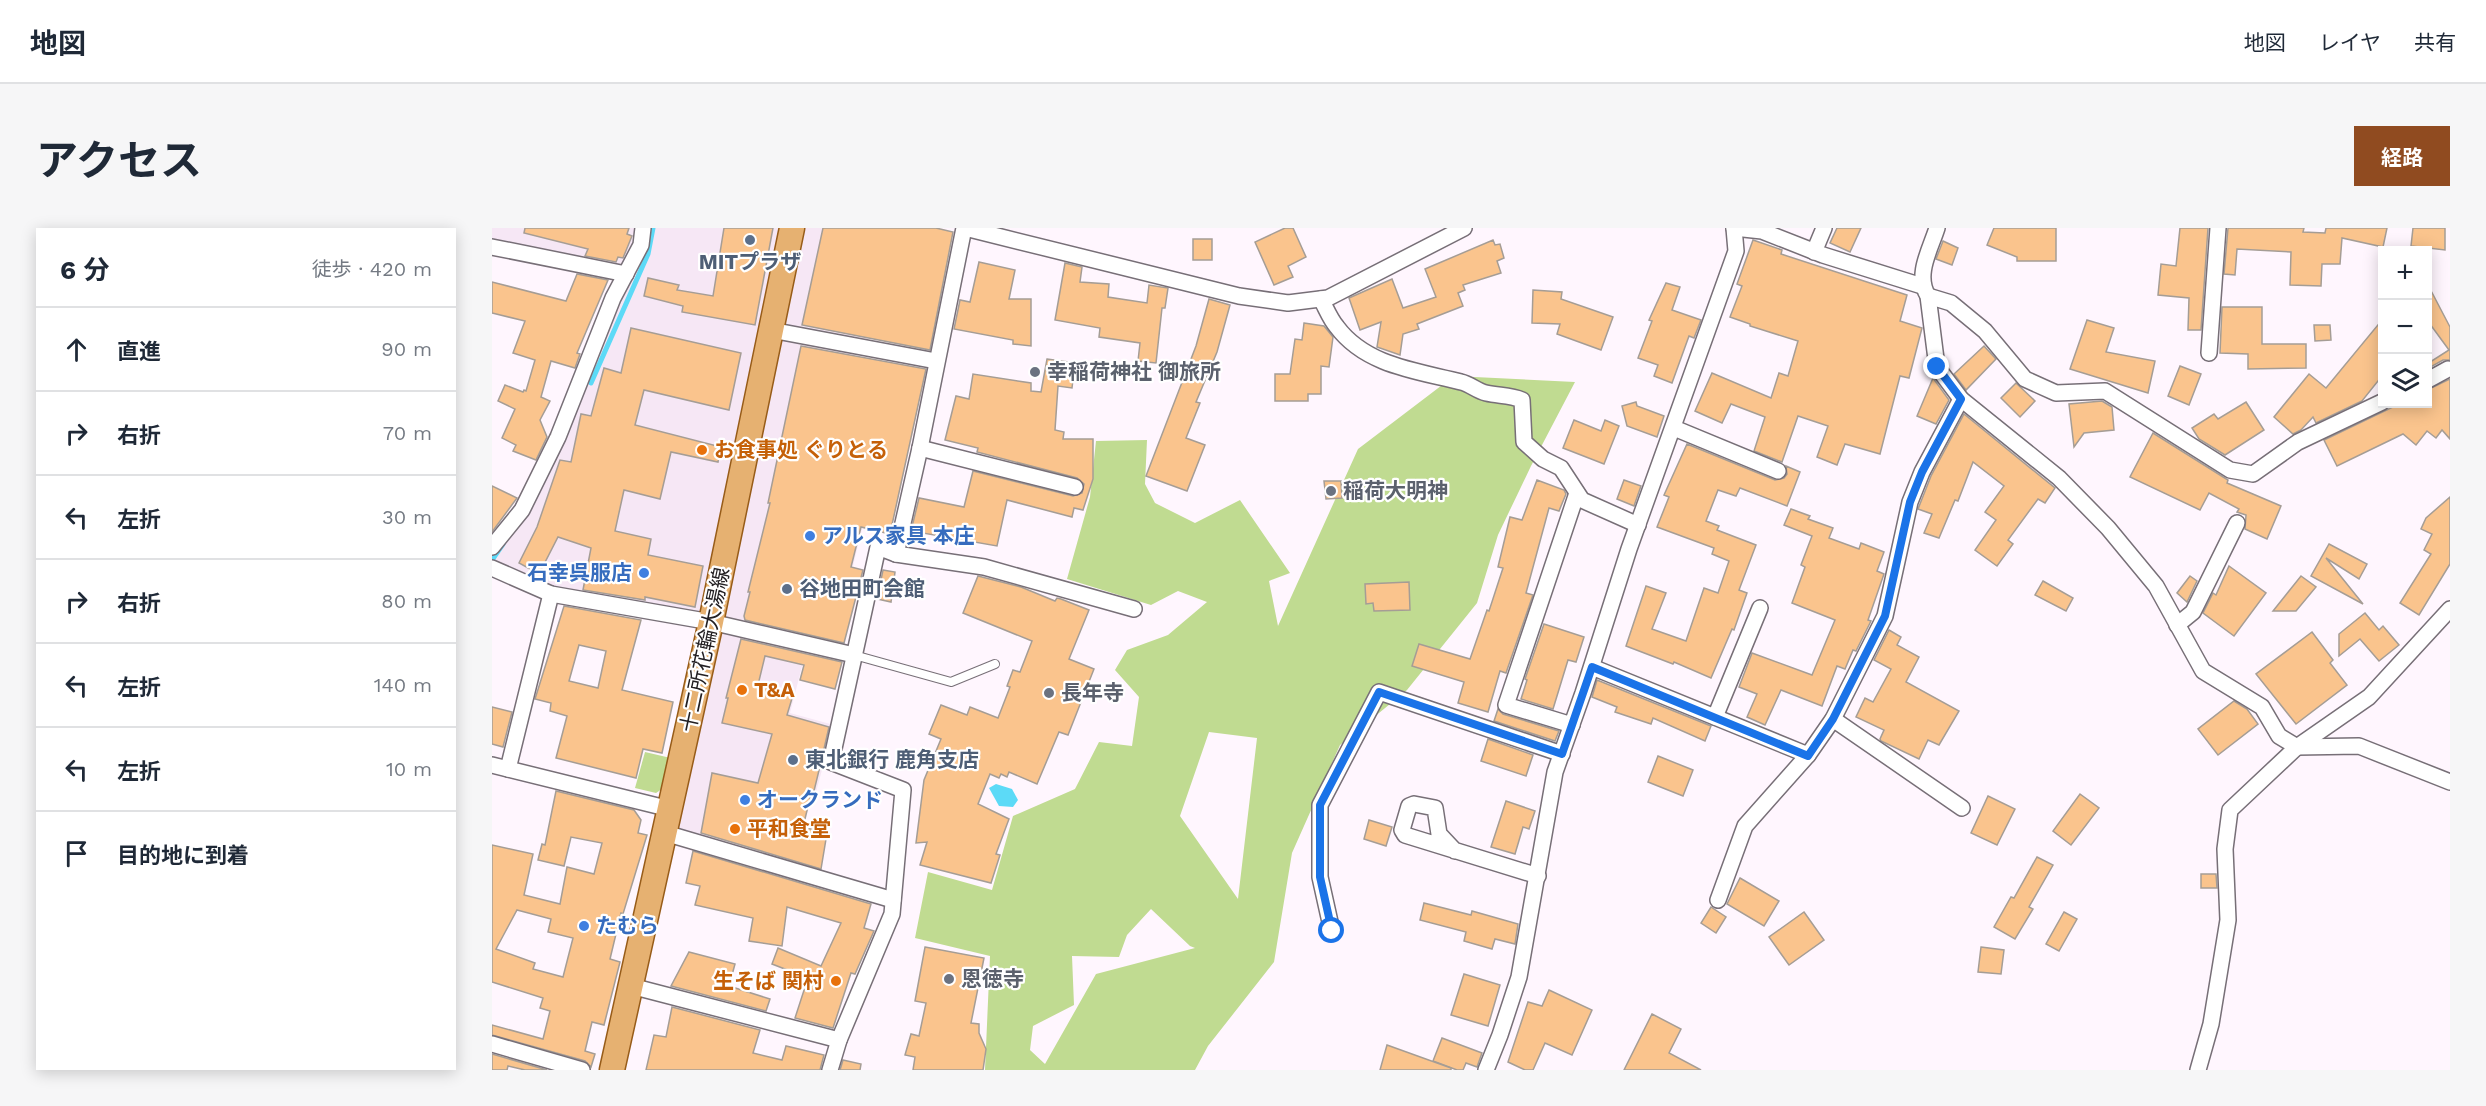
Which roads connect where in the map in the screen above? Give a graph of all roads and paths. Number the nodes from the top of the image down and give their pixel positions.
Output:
1 (643, 228) edge
2 (792, 228) edge
3 (1464, 228) edge
4 (1734, 228) edge
5 (1824, 228) edge
6 (1937, 228) edge
7 (2218, 228) edge
8 (971, 229) edge
9 (492, 247) edge
10 (1814, 252) junction
11 (626, 274) junction
12 (1925, 291) junction
13 (1321, 299) junction
14 (771, 330) junction
15 (2209, 353) dead end
16 (936, 361) junction
17 (2448, 369) dead end
18 (2432, 377) edge
19 (1961, 399) junction
20 (2378, 404) edge
21 (1674, 428) junction
22 (920, 448) junction
23 (1778, 471) dead end
24 (1075, 487) dead end
25 (1577, 493) junction
26 (2237, 523) dead end
27 (1638, 525) junction
28 (492, 547) edge
29 (896, 554) junction
30 (492, 568) edge
31 (550, 594) junction
32 (1760, 608) dead end
33 (1134, 609) dead end
34 (2450, 609) edge
35 (711, 622) junction
36 (2177, 625) junction
37 (854, 655) junction
38 (995, 664) dead end
39 (1592, 667) junction
40 (1715, 717) junction
41 (1833, 719) junction
42 (1572, 725) junction
43 (2297, 747) junction
44 (1562, 754) junction
45 (1808, 756) junction
46 (492, 765) edge
47 (508, 769) junction
48 (2450, 782) edge
49 (1962, 808) dead end
50 (670, 809) junction
51 (665, 833) junction
52 (1455, 851) dead end
53 (1538, 876) junction
54 (893, 900) junction
55 (1718, 900) dead end
56 (1332, 931) dead end
57 (631, 986) junction
58 (839, 1040) junction
59 (492, 1044) edge
60 (582, 1070) edge
61 (612, 1070) edge
62 (830, 1070) edge
63 (1486, 1070) edge
64 (2198, 1070) edge

1 - 11 street
2 - 14 main road, 十二所花輪大湯線
3 - 13 street
4 - 10 street
4 - 21 street
5 - 10 street
6 - 12 street
7 - 15 street
8 - 13 street
8 - 16 street
9 - 11 street
10 - 12 street
11 - 28 street
12 - 19 street
12 - 20 street
13 - 25 street
14 - 16 street
14 - 35 main road, 十二所花輪大湯線
16 - 22 street
17 - 18 street
19 - 36 street
19 - 41 street
21 - 23 street
21 - 27 street
22 - 24 street
22 - 29 street
25 - 27 street
25 - 42 street
26 - 36 street
27 - 39 street
29 - 33 street
29 - 37 street
30 - 31 street
31 - 35 street
31 - 47 street
32 - 40 street
34 - 43 street
35 - 37 street
35 - 50 main road, 十二所花輪大湯線
36 - 43 street
37 - 38 lane
37 - 54 street
39 - 40 street
39 - 42 street
40 - 45 street
41 - 45 street
41 - 49 street
42 - 44 street
43 - 48 street
43 - 64 street
44 - 53 street
44 - 56 street
45 - 55 street
46 - 47 street
47 - 50 street
50 - 51 main road, 十二所花輪大湯線
51 - 54 street
51 - 57 main road, 十二所花輪大湯線
52 - 53 street
53 - 63 street
54 - 58 street
57 - 58 street
57 - 61 main road, 十二所花輪大湯線
58 - 62 street
59 - 60 street

